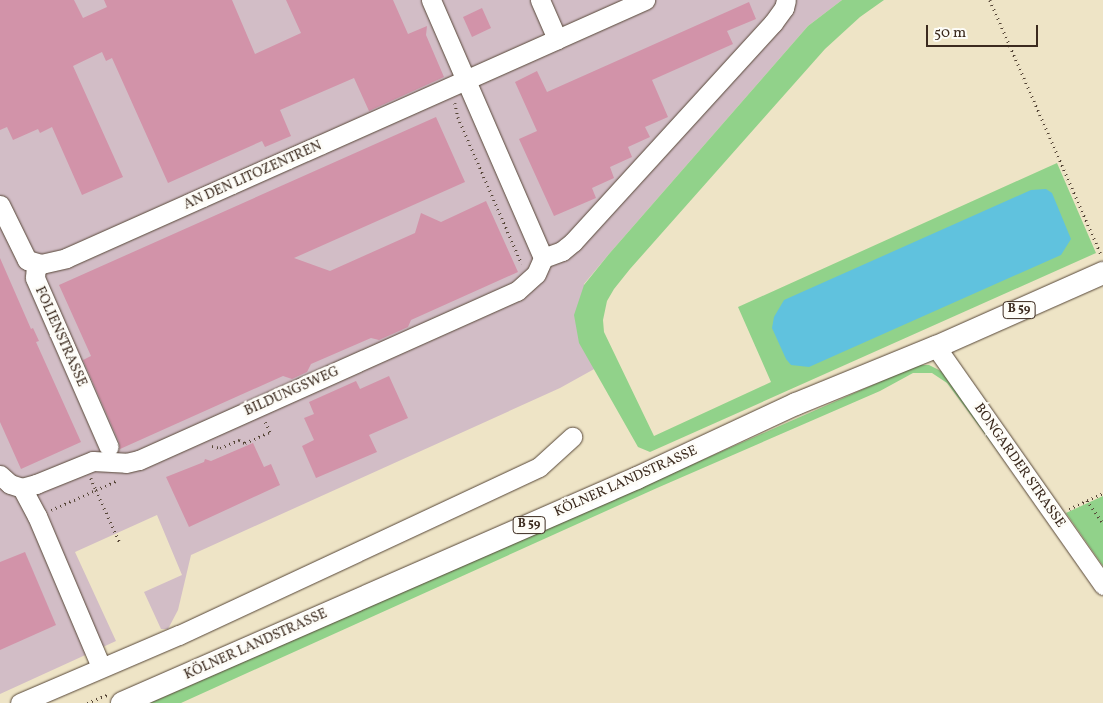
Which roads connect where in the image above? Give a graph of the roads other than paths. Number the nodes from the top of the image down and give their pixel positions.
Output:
1 (431, 0) edge
2 (540, 0) edge
3 (644, 0) edge
4 (786, 0) edge
5 (557, 39) junction
6 (459, 84) junction
7 (0, 205) edge
8 (543, 258) junction
9 (36, 264) junction
10 (1103, 273) edge
11 (936, 347) junction
12 (572, 437) dead end
13 (109, 448) dead end
14 (0, 475) edge
15 (22, 488) junction
16 (1103, 585) edge
17 (101, 667) junction
18 (20, 703) edge
19 (122, 703) edge

1 - 6 street
2 - 5 street
3 - 5 street, AN DEN LITOZENTREN
4 - 8 street
5 - 6 street, AN DEN LITOZENTREN
6 - 8 street
6 - 9 street, AN DEN LITOZENTREN
7 - 9 street
8 - 15 street, BILDUNGSWEG
9 - 13 street, FOLIENSTRASSE
10 - 11 main road, KÖLNER LANDSTRASSE / B 59
11 - 16 street, BONGARDER STRASSE
11 - 19 main road, KÖLNER LANDSTRASSE / B 59
12 - 17 street
14 - 15 street
15 - 17 street
17 - 18 street

